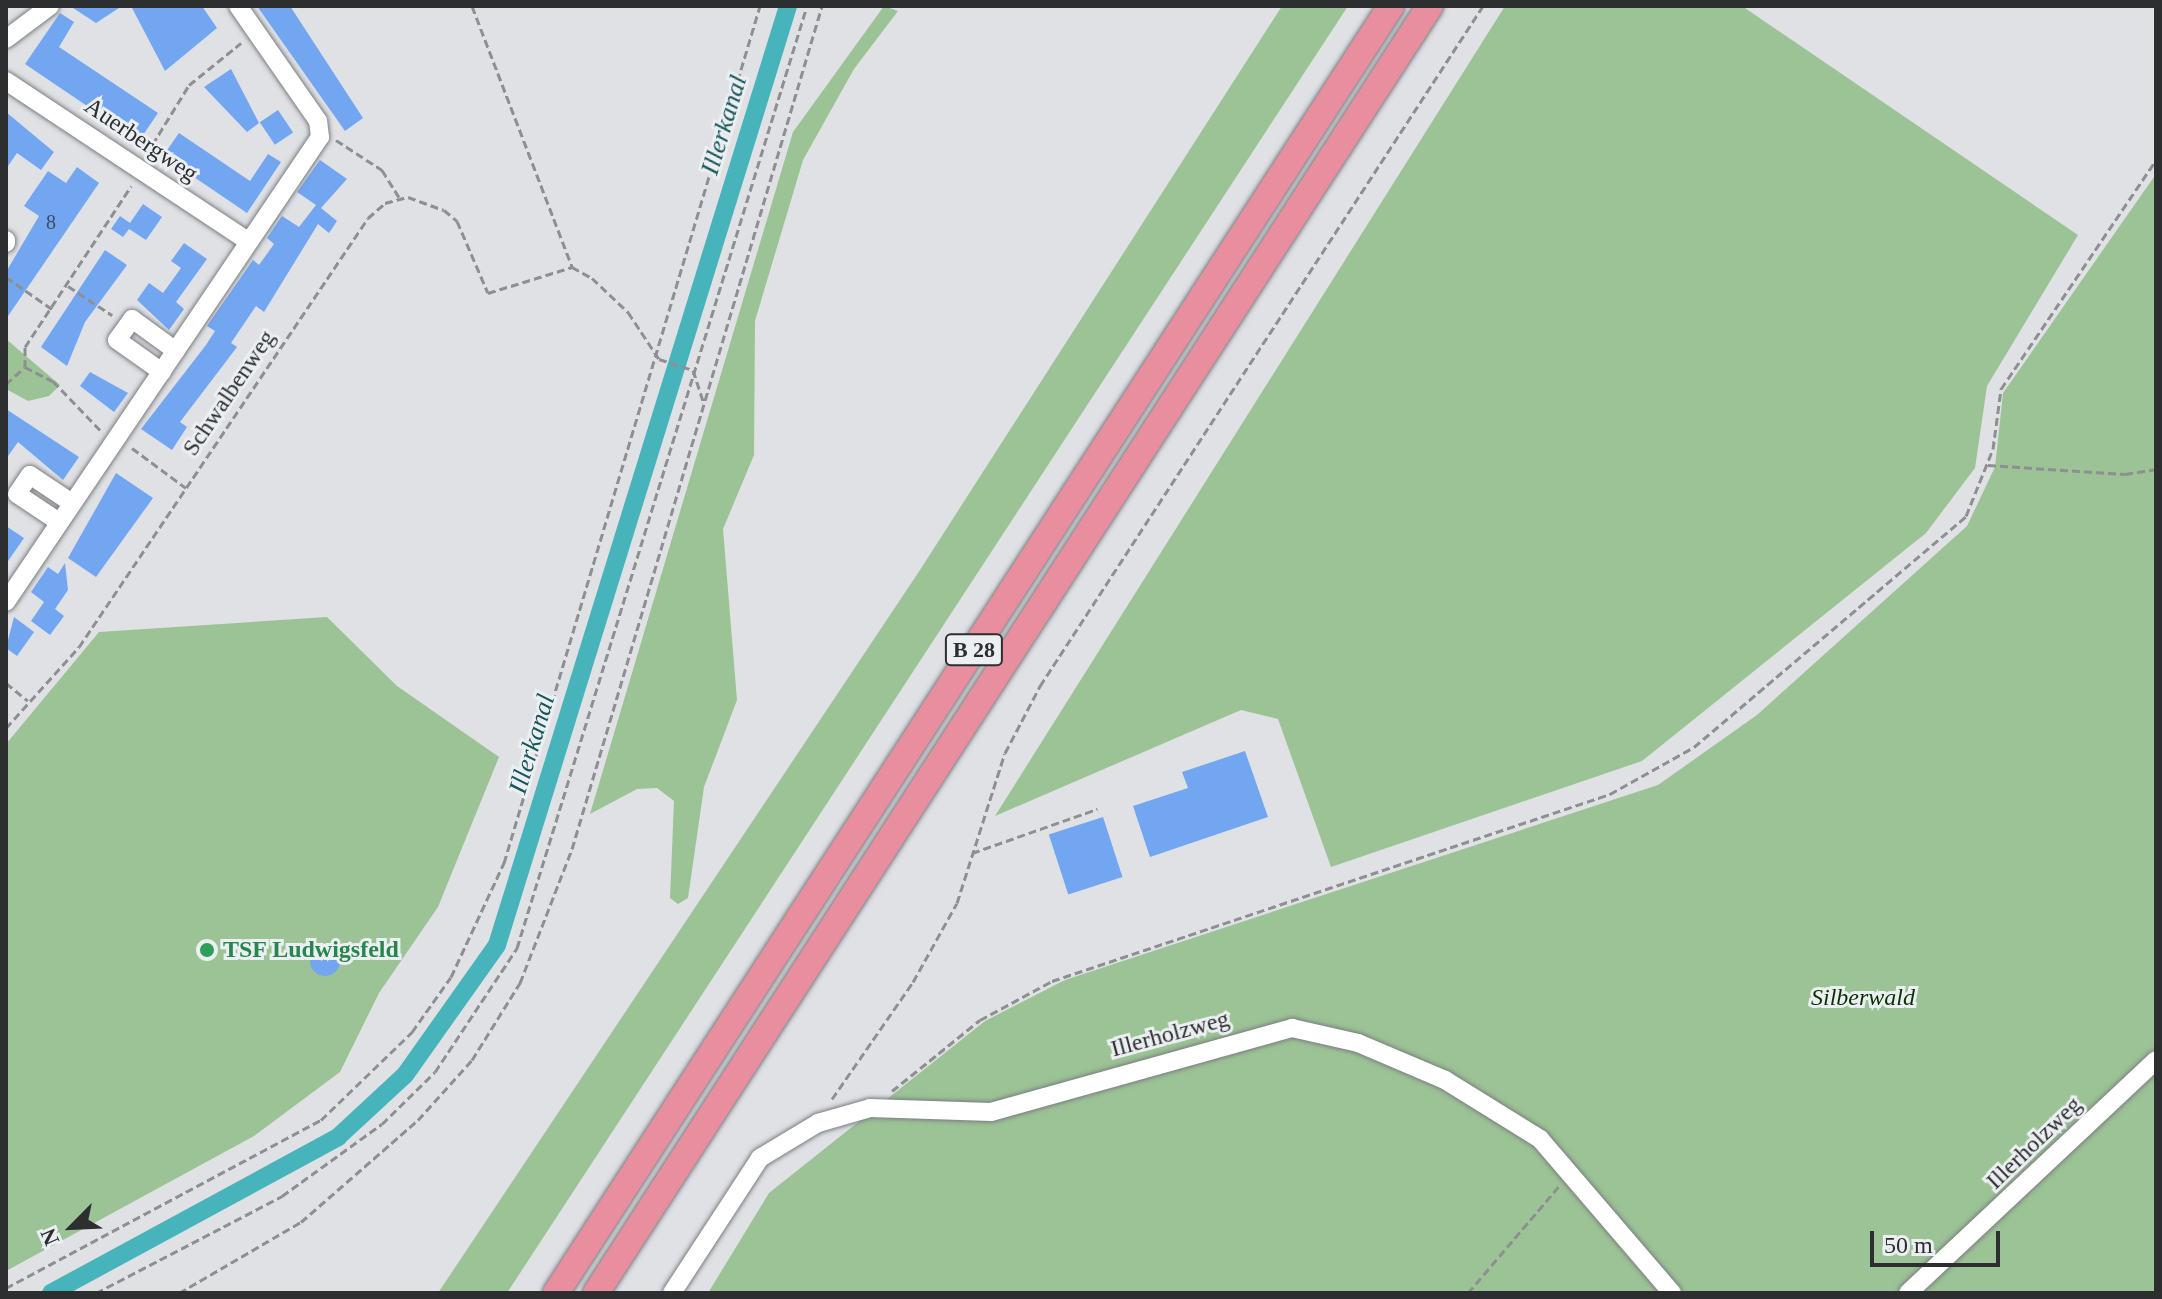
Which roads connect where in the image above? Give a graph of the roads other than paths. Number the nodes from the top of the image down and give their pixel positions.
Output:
1 (50, 6) edge
2 (238, 6) edge
3 (1391, 6) edge
4 (1430, 6) edge
5 (6, 39) edge
6 (6, 81) edge
7 (248, 241) junction
8 (176, 351) junction
9 (162, 372) junction
10 (72, 503) junction
11 (59, 522) junction
12 (6, 602) edge
13 (2156, 1060) edge
14 (556, 1293) edge
15 (596, 1293) edge
16 (672, 1293) edge
17 (1672, 1293) edge
18 (1908, 1293) edge

1 - 5 street
2 - 7 street
3 - 14 highway, B 28
4 - 15 highway, B 28
6 - 7 street, Auerbergweg
7 - 8 street
8 - 9 street
8 - 9 street
9 - 10 street
10 - 11 street
10 - 11 street
11 - 12 street
13 - 18 street, Illerholzweg
16 - 17 street, Illerholzweg

